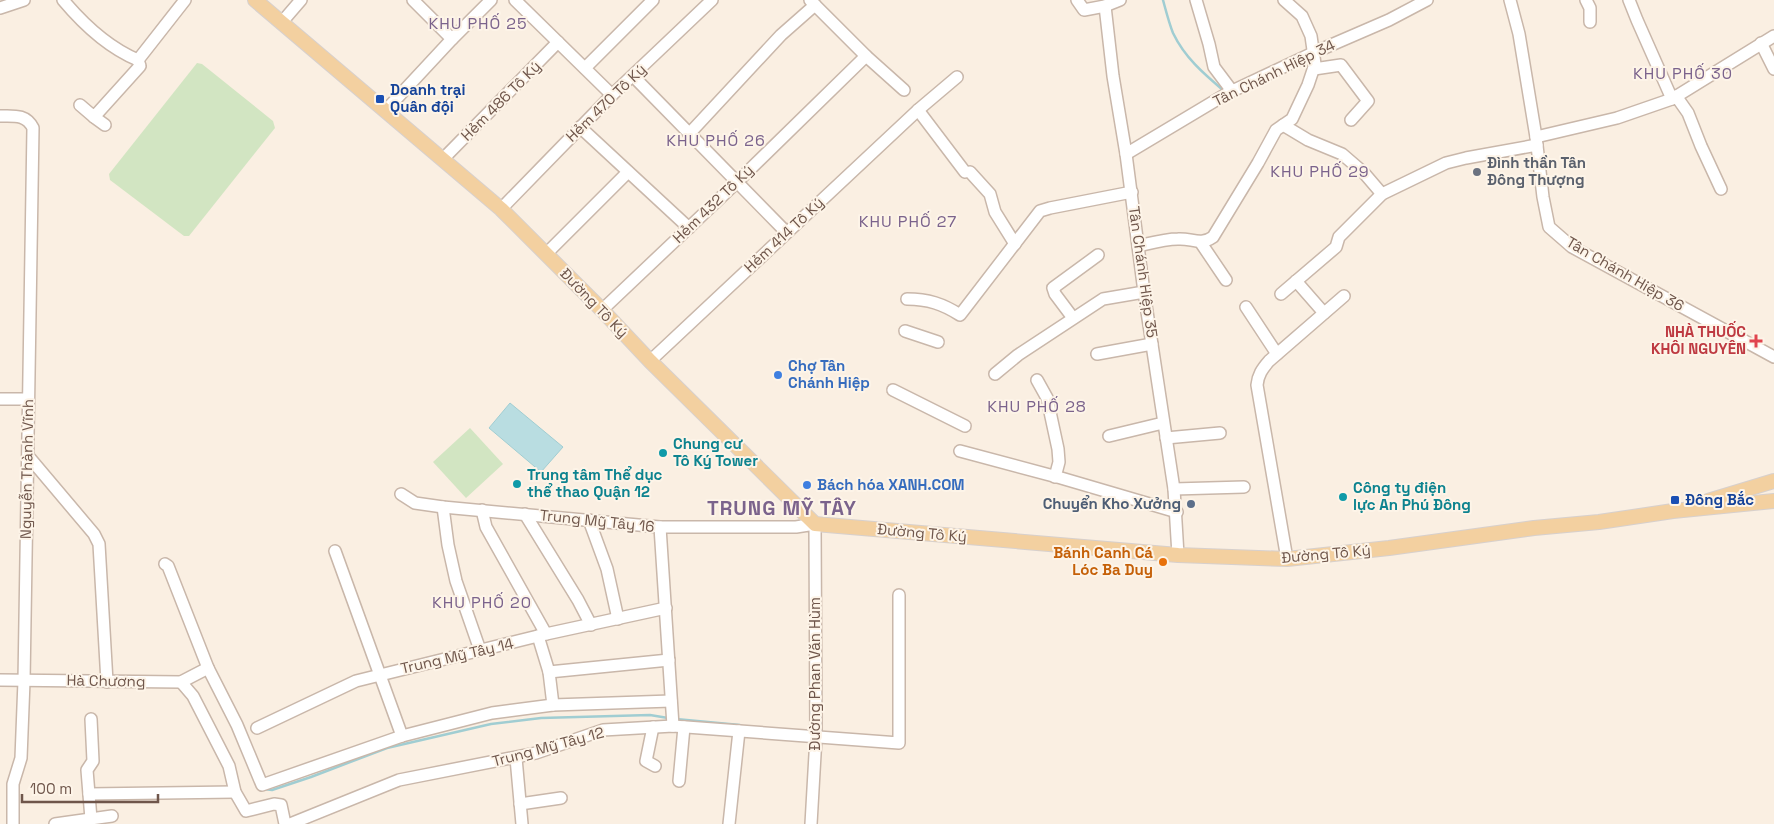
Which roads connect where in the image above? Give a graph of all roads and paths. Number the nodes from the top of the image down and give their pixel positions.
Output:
1 (24, 0) edge
2 (63, 0) edge
3 (185, 0) edge
4 (255, 0) edge
5 (301, 0) edge
6 (413, 0) edge
7 (491, 0) edge
8 (515, 0) edge
9 (653, 0) edge
10 (712, 0) edge
11 (1077, 0) edge
12 (1120, 0) edge
13 (1196, 0) edge
14 (1284, 0) edge
15 (1427, 0) edge
16 (1510, 0) edge
17 (1586, 0) edge
18 (1629, 0) edge
19 (812, 2) edge
20 (1105, 6) junction
21 (0, 8) edge
22 (282, 22) junction
23 (1590, 22) dead end
24 (1774, 36) edge
25 (452, 39) junction
26 (558, 42) junction
27 (1760, 43) junction
28 (1315, 52) junction
29 (866, 56) junction
30 (138, 60) junction
31 (585, 68) junction
32 (1314, 69) junction
33 (1774, 69) edge
34 (633, 76) junction
35 (957, 77) dead end
36 (904, 90) dead end
37 (1232, 91) junction
38 (612, 95) junction
39 (1674, 97) junction
40 (80, 105) dead end
41 (386, 110) junction
42 (918, 110) junction
43 (0, 116) edge
44 (94, 117) junction
45 (1352, 120) dead end
46 (1283, 125) junction
47 (105, 126) dead end
48 (580, 127) junction
49 (689, 134) junction
50 (1537, 141) junction
51 (1126, 154) junction
52 (444, 159) junction
53 (628, 172) junction
54 (736, 183) junction
55 (1720, 190) dead end
56 (1132, 192) junction
57 (1382, 194) junction
58 (501, 209) junction
59 (689, 228) junction
60 (786, 232) junction
61 (1201, 242) junction
62 (1015, 244) junction
63 (1138, 246) junction
64 (546, 254) junction
65 (1098, 255) dead end
66 (1226, 280) dead end
67 (1296, 281) junction
68 (1144, 292) junction
69 (1282, 294) dead end
70 (1344, 296) dead end
71 (907, 299) dead end
72 (1246, 307) dead end
73 (602, 310) junction
74 (1324, 313) junction
75 (1073, 318) junction
76 (905, 331) dead end
77 (938, 342) dead end
78 (1152, 344) junction
79 (1097, 354) dead end
80 (1276, 354) junction
81 (1774, 357) edge
82 (650, 361) junction
83 (995, 374) dead end
84 (1037, 380) dead end
85 (893, 390) dead end
86 (0, 399) edge
87 (28, 399) junction
88 (1163, 423) junction
89 (965, 426) dead end
90 (1220, 433) dead end
91 (1109, 436) dead end
92 (1166, 438) junction
93 (960, 451) dead end
94 (28, 457) junction
95 (1055, 477) junction
96 (1774, 481) edge
97 (1244, 487) dead end
98 (1174, 488) junction
99 (401, 494) dead end
100 (1774, 500) edge
101 (443, 507) junction
102 (482, 510) junction
103 (1673, 510) junction
104 (1177, 512) junction
105 (525, 514) junction
106 (589, 520) junction
107 (815, 524) junction
108 (660, 527) junction
109 (335, 551) dead end
110 (1178, 555) junction
111 (1287, 559) junction
112 (165, 564) dead end
113 (899, 594) dead end
114 (666, 608) junction
115 (618, 619) junction
116 (591, 625) junction
117 (542, 635) junction
118 (480, 650) junction
119 (669, 660) junction
120 (208, 668) junction
121 (549, 672) junction
122 (380, 674) junction
123 (0, 680) edge
124 (24, 681) junction
125 (107, 682) junction
126 (181, 682) junction
127 (553, 705) junction
128 (675, 718) junction
129 (91, 719) dead end
130 (653, 727) junction
131 (257, 728) dead end
132 (739, 731) junction
133 (402, 736) junction
134 (816, 737) junction
135 (516, 758) junction
136 (654, 766) dead end
137 (679, 781) dead end
138 (235, 792) junction
139 (89, 794) junction
140 (561, 798) dead end
141 (520, 804) junction
142 (112, 816) dead end
143 (86, 821) edge
144 (13, 824) edge
145 (55, 824) edge
146 (285, 824) edge
147 (290, 824) edge
148 (522, 824) edge
149 (729, 824) edge
150 (811, 824) edge

1 - 21 street
2 - 30 street
3 - 30 street
4 - 22 main road, Đường Tô Ký
5 - 22 street
6 - 25 street
7 - 25 street
8 - 26 street
9 - 31 street
10 - 34 street, Hẻm 470 Tô Ký
11 - 20 street
12 - 20 street
13 - 37 street
14 - 28 street
15 - 28 street, Tân Chánh Hiệp 34
16 - 50 street, Tân Chánh Hiệp 36
17 - 23 street
18 - 39 street
19 - 29 street
19 - 49 street
20 - 51 street, Tân Chánh Hiệp 35
22 - 41 main road, Đường Tô Ký
24 - 27 street
25 - 41 street
26 - 31 street
26 - 52 street, Hẻm 486 Tô Ký
27 - 33 street
27 - 39 street
28 - 32 street
28 - 37 street, Tân Chánh Hiệp 34
29 - 36 street
29 - 54 street, Hẻm 432 Tô Ký
30 - 44 street
31 - 38 street
32 - 45 street
32 - 46 street
34 - 38 street, Hẻm 470 Tô Ký
34 - 49 street
35 - 42 street, Hẻm 414 Tô Ký
37 - 51 street, Tân Chánh Hiệp 34
38 - 48 street, Hẻm 470 Tô Ký
39 - 50 street
39 - 55 street
40 - 44 street
41 - 52 main road, Đường Tô Ký
42 - 60 street, Hẻm 414 Tô Ký
42 - 62 street
43 - 87 street, Nguyễn Thành Vĩnh
44 - 47 street
46 - 57 street
46 - 61 street
48 - 53 street
48 - 58 street, Hẻm 470 Tô Ký
49 - 54 street
50 - 57 street
50 - 81 street, Tân Chánh Hiệp 36
51 - 56 street, Tân Chánh Hiệp 35
52 - 58 main road, Đường Tô Ký
53 - 59 street
53 - 64 street
54 - 59 street, Hẻm 432 Tô Ký
54 - 60 street
56 - 62 street
56 - 63 street, Tân Chánh Hiệp 35
57 - 67 street
58 - 64 main road, Đường Tô Ký
59 - 73 street, Hẻm 432 Tô Ký
60 - 82 street, Hẻm 414 Tô Ký
61 - 63 street
61 - 66 street
62 - 71 street
63 - 68 street, Tân Chánh Hiệp 35
64 - 73 main road, Đường Tô Ký
65 - 75 street
67 - 69 street
67 - 74 street
68 - 75 street
68 - 78 street, Tân Chánh Hiệp 35
70 - 74 street
72 - 80 street
73 - 82 main road, Đường Tô Ký
74 - 80 street
75 - 83 street
76 - 77 street
78 - 79 street
78 - 88 street, Tân Chánh Hiệp 35
80 - 111 street
82 - 107 main road, Đường Tô Ký
84 - 95 street
85 - 89 street
86 - 87 street
87 - 94 street, Nguyễn Thành Vĩnh
88 - 91 street
88 - 92 street, Tân Chánh Hiệp 35
90 - 92 street
92 - 98 street, Tân Chánh Hiệp 35
93 - 95 street
94 - 124 street, Nguyễn Thành Vĩnh
94 - 125 street
95 - 104 street
96 - 103 main road, Đường Tô Ký
97 - 98 street
98 - 104 street, Tân Chánh Hiệp 35
99 - 101 street, Trung Mỹ Tây 16
100 - 103 main road, Đường Tô Ký
101 - 102 street, Trung Mỹ Tây 16
101 - 118 street
102 - 105 street, Trung Mỹ Tây 16
102 - 117 street
103 - 111 main road, Đường Tô Ký
104 - 110 street, Tân Chánh Hiệp 35
105 - 106 street, Trung Mỹ Tây 16
105 - 116 street
106 - 108 street, Trung Mỹ Tây 16
106 - 115 street
107 - 108 street, Trung Mỹ Tây 16
107 - 110 main road, Đường Tô Ký
107 - 134 street, Đường Phan Văn Hùm
108 - 114 street
109 - 122 street
110 - 111 main road, Đường Tô Ký
112 - 120 street
113 - 134 street, Trung Mỹ Tây 12
114 - 115 street, Trung Mỹ Tây 14
114 - 119 street
115 - 116 street, Trung Mỹ Tây 14
116 - 117 street, Trung Mỹ Tây 14
117 - 118 street, Trung Mỹ Tây 14
117 - 121 street
118 - 122 street, Trung Mỹ Tây 14
119 - 121 street
119 - 128 street
120 - 126 street, Hà Chương
120 - 133 street
121 - 127 street
122 - 131 street, Trung Mỹ Tây 14
122 - 133 street
123 - 124 street, Hà Chương
124 - 125 street, Hà Chương
124 - 144 street, Nguyễn Thành Vĩnh
125 - 126 street, Hà Chương
126 - 138 street
127 - 128 street
127 - 133 street
128 - 130 street, Trung Mỹ Tây 12
128 - 132 street, Trung Mỹ Tây 12
128 - 137 street
129 - 139 street
130 - 135 street, Trung Mỹ Tây 12
130 - 136 street
132 - 134 street, Trung Mỹ Tây 12
132 - 149 street
134 - 150 street, Đường Phan Văn Hùm
135 - 141 street
135 - 147 street, Trung Mỹ Tây 12
138 - 139 street
138 - 146 street
139 - 143 street
140 - 141 street
141 - 148 street
142 - 143 street
143 - 145 street

